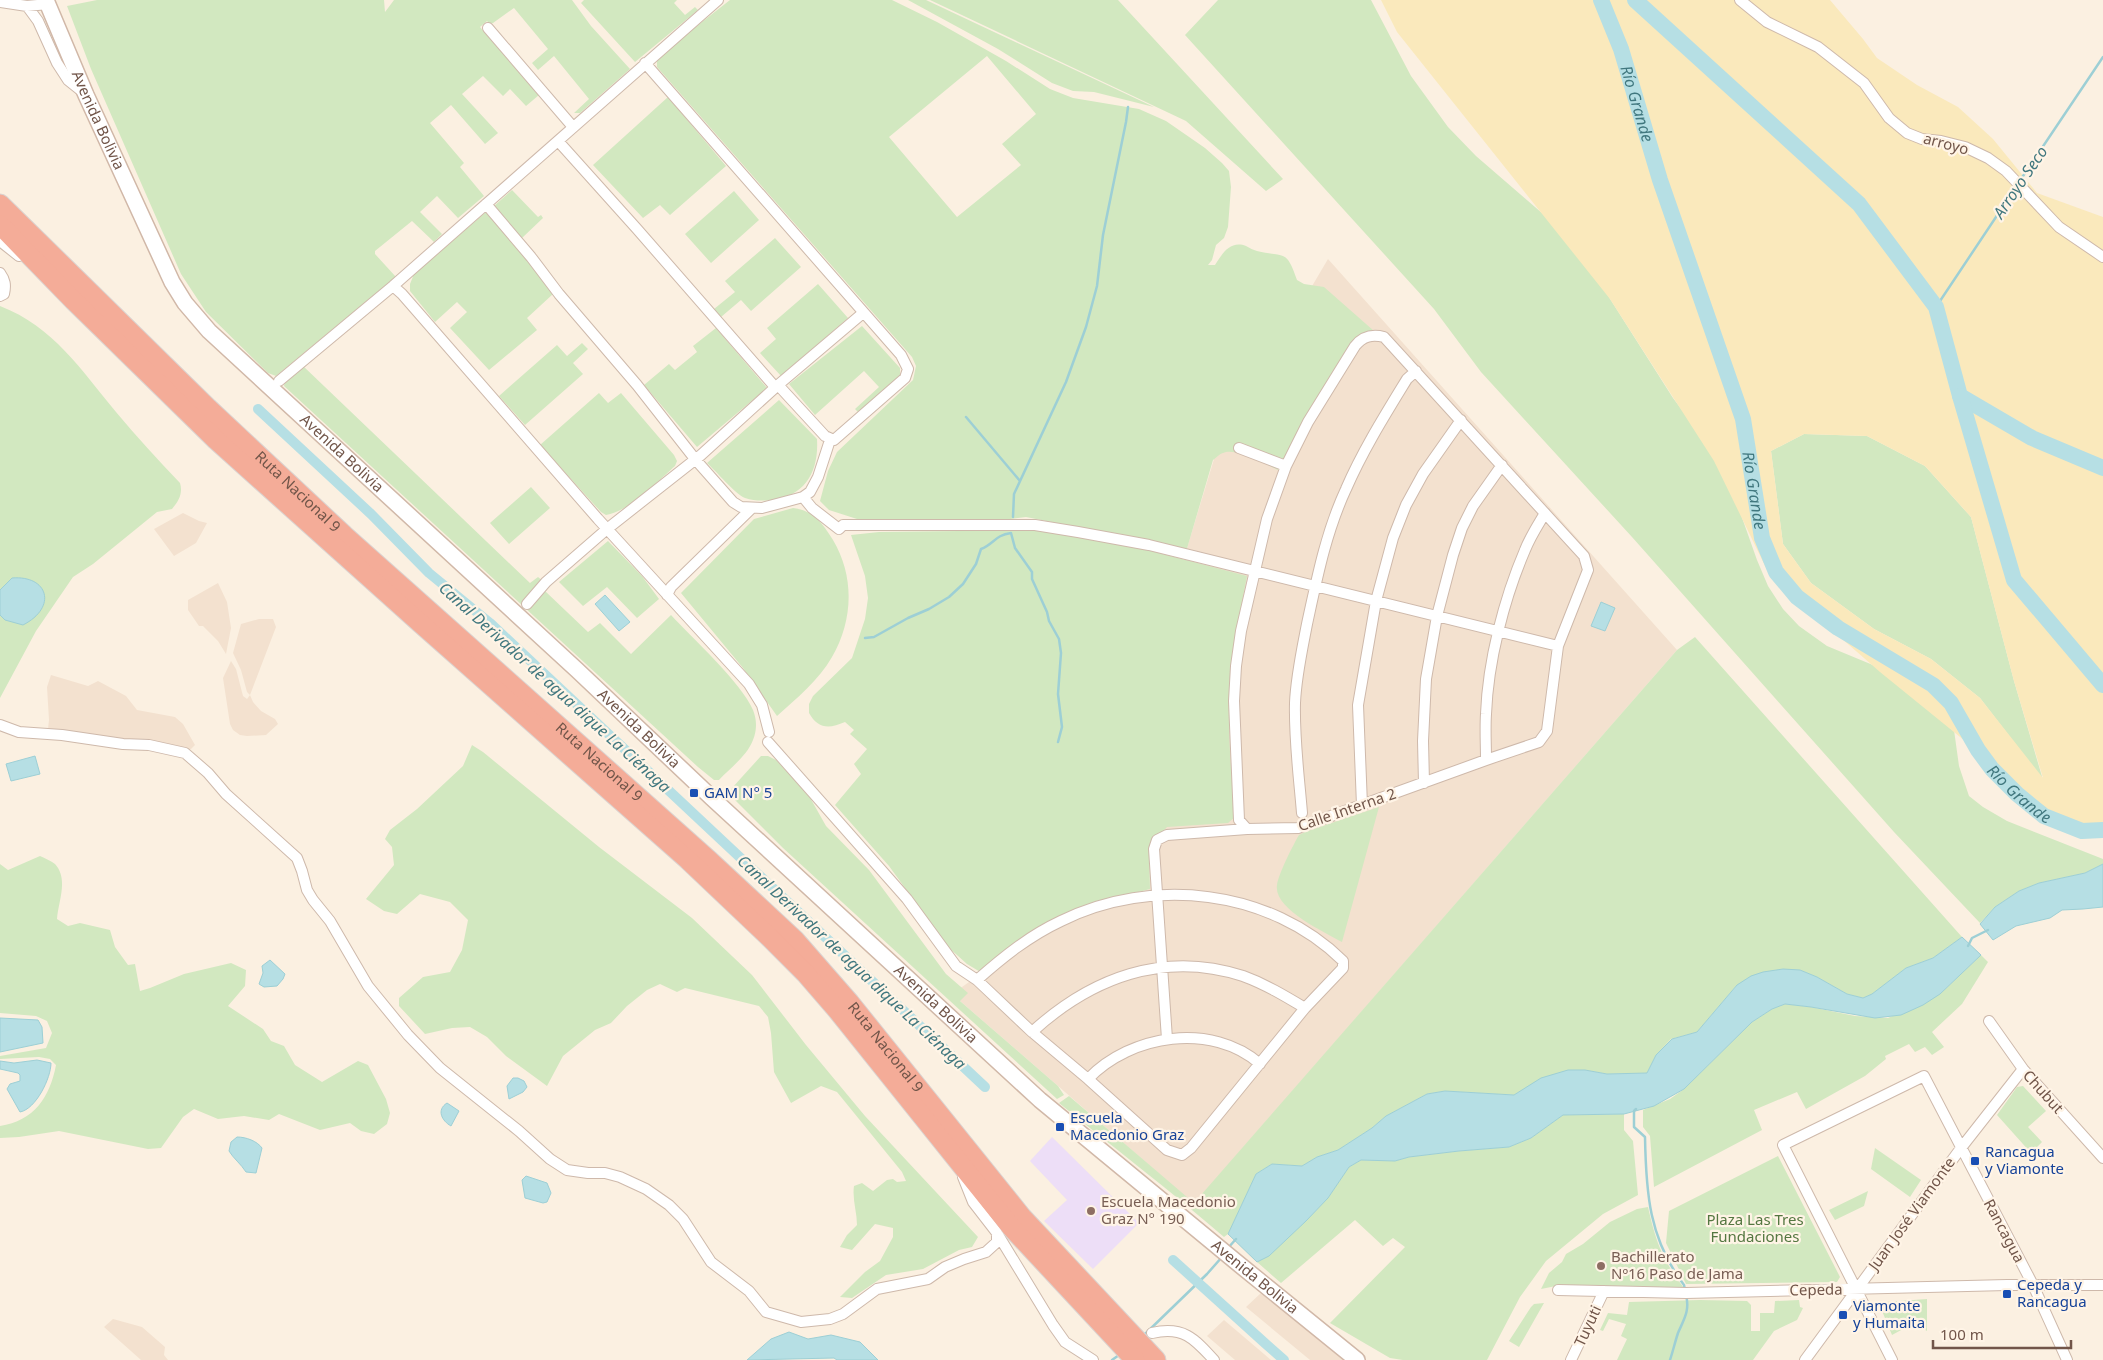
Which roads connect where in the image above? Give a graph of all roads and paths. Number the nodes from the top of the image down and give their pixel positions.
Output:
1 (718, 0) edge
2 (1740, 0) edge
3 (0, 2) edge
4 (47, 2) edge
5 (27, 6) junction
6 (488, 28) dead end
7 (645, 63) junction
8 (86, 95) junction
9 (573, 127) junction
10 (558, 141) junction
11 (0, 204) edge
12 (486, 204) junction
13 (0, 225) edge
14 (0, 241) edge
15 (2103, 257) edge
16 (0, 273) edge
17 (393, 286) junction
18 (0, 296) edge
19 (74, 301) junction
20 (863, 313) junction
21 (1416, 371) junction
22 (279, 381) dead end
23 (776, 386) junction
24 (1460, 420) junction
25 (830, 440) junction
26 (1239, 448) dead end
27 (695, 459) junction
28 (1502, 465) junction
29 (1286, 466) junction
30 (804, 497) junction
31 (752, 508) junction
32 (1545, 513) junction
33 (607, 529) junction
34 (1255, 571) junction
35 (1315, 586) junction
36 (667, 595) junction
37 (1376, 601) junction
38 (527, 604) dead end
39 (1437, 616) junction
40 (1499, 631) junction
41 (1558, 646) junction
42 (0, 725) edge
43 (1486, 760) junction
44 (1424, 783) junction
45 (1362, 805) junction
46 (1302, 813) dead end
47 (1247, 829) junction
48 (1156, 895) junction
49 (1162, 968) junction
50 (977, 980) junction
51 (1304, 1008) junction
52 (1989, 1022) dead end
53 (1032, 1032) junction
54 (1167, 1039) junction
55 (1260, 1064) junction
56 (2023, 1069) junction
57 (1088, 1079) junction
58 (1961, 1148) junction
59 (2103, 1158) edge
60 (958, 1162) junction
61 (998, 1233) junction
62 (2103, 1284) edge
63 (2033, 1285) junction
64 (1558, 1290) dead end
65 (1857, 1290) junction
66 (1604, 1291) junction
67 (1110, 1322) junction
68 (1152, 1334) dead end
69 (1093, 1360) edge
70 (1135, 1360) edge
71 (1156, 1360) edge
72 (1214, 1360) edge
73 (1357, 1360) edge
74 (1571, 1360) edge
75 (1805, 1360) edge
76 (1892, 1360) edge
77 (2067, 1360) edge

1 - 7 street
2 - 15 street, arroyo
3 - 5 street
4 - 5 street
4 - 8 street, Avenida Bolivia
5 - 8 street
6 - 9 street
7 - 9 street
7 - 20 street
8 - 73 street, Avenida Bolivia
9 - 10 street
10 - 12 street
10 - 23 street
11 - 67 highway, Ruta Nacional 9
12 - 17 street
12 - 27 street
13 - 19 highway, Ruta Nacional 9
14 - 19 street
16 - 18 street
17 - 22 street
17 - 33 street
19 - 60 highway, Ruta Nacional 9
20 - 23 street
20 - 25 street
21 - 24 street
21 - 29 street
21 - 35 street
23 - 25 street
23 - 27 street
24 - 28 street
24 - 37 street
25 - 30 street
26 - 29 street
27 - 31 street
27 - 33 street
28 - 32 street
28 - 39 street
29 - 34 street
30 - 31 street
30 - 34 street
31 - 36 street
32 - 40 street
32 - 41 street
33 - 36 street
33 - 38 street
34 - 35 street
34 - 47 street
35 - 37 street
35 - 46 street
36 - 50 street
37 - 39 street
37 - 45 street
39 - 40 street
39 - 44 street
40 - 41 street
40 - 43 street
41 - 43 street, Calle Interna 2
42 - 61 street
43 - 44 street, Calle Interna 2
44 - 45 street, Calle Interna 2
45 - 47 street, Calle Interna 2
47 - 48 street, Calle Interna 2
48 - 49 street
48 - 50 street
48 - 51 street
49 - 51 street
49 - 53 street
49 - 54 street
50 - 53 street
51 - 55 street
52 - 56 street, Chubut
53 - 57 street
54 - 55 street
54 - 57 street
55 - 57 street
56 - 58 street, Juan José Viamonte
56 - 59 street, Chubut
58 - 63 street, Rancagua
58 - 65 street, Juan José Viamonte
58 - 65 street, Rancagua
60 - 61 street
60 - 67 highway, Ruta Nacional 9
61 - 69 street
62 - 63 street, Cepeda
63 - 65 street, Cepeda
63 - 77 street, Rancagua
64 - 66 street, Cepeda
65 - 66 street, Cepeda
65 - 75 street, Juan José Viamonte
65 - 76 street
66 - 74 street, Tuyuti
67 - 70 highway, Ruta Nacional 9
67 - 71 highway, Ruta Nacional 9
68 - 72 street

